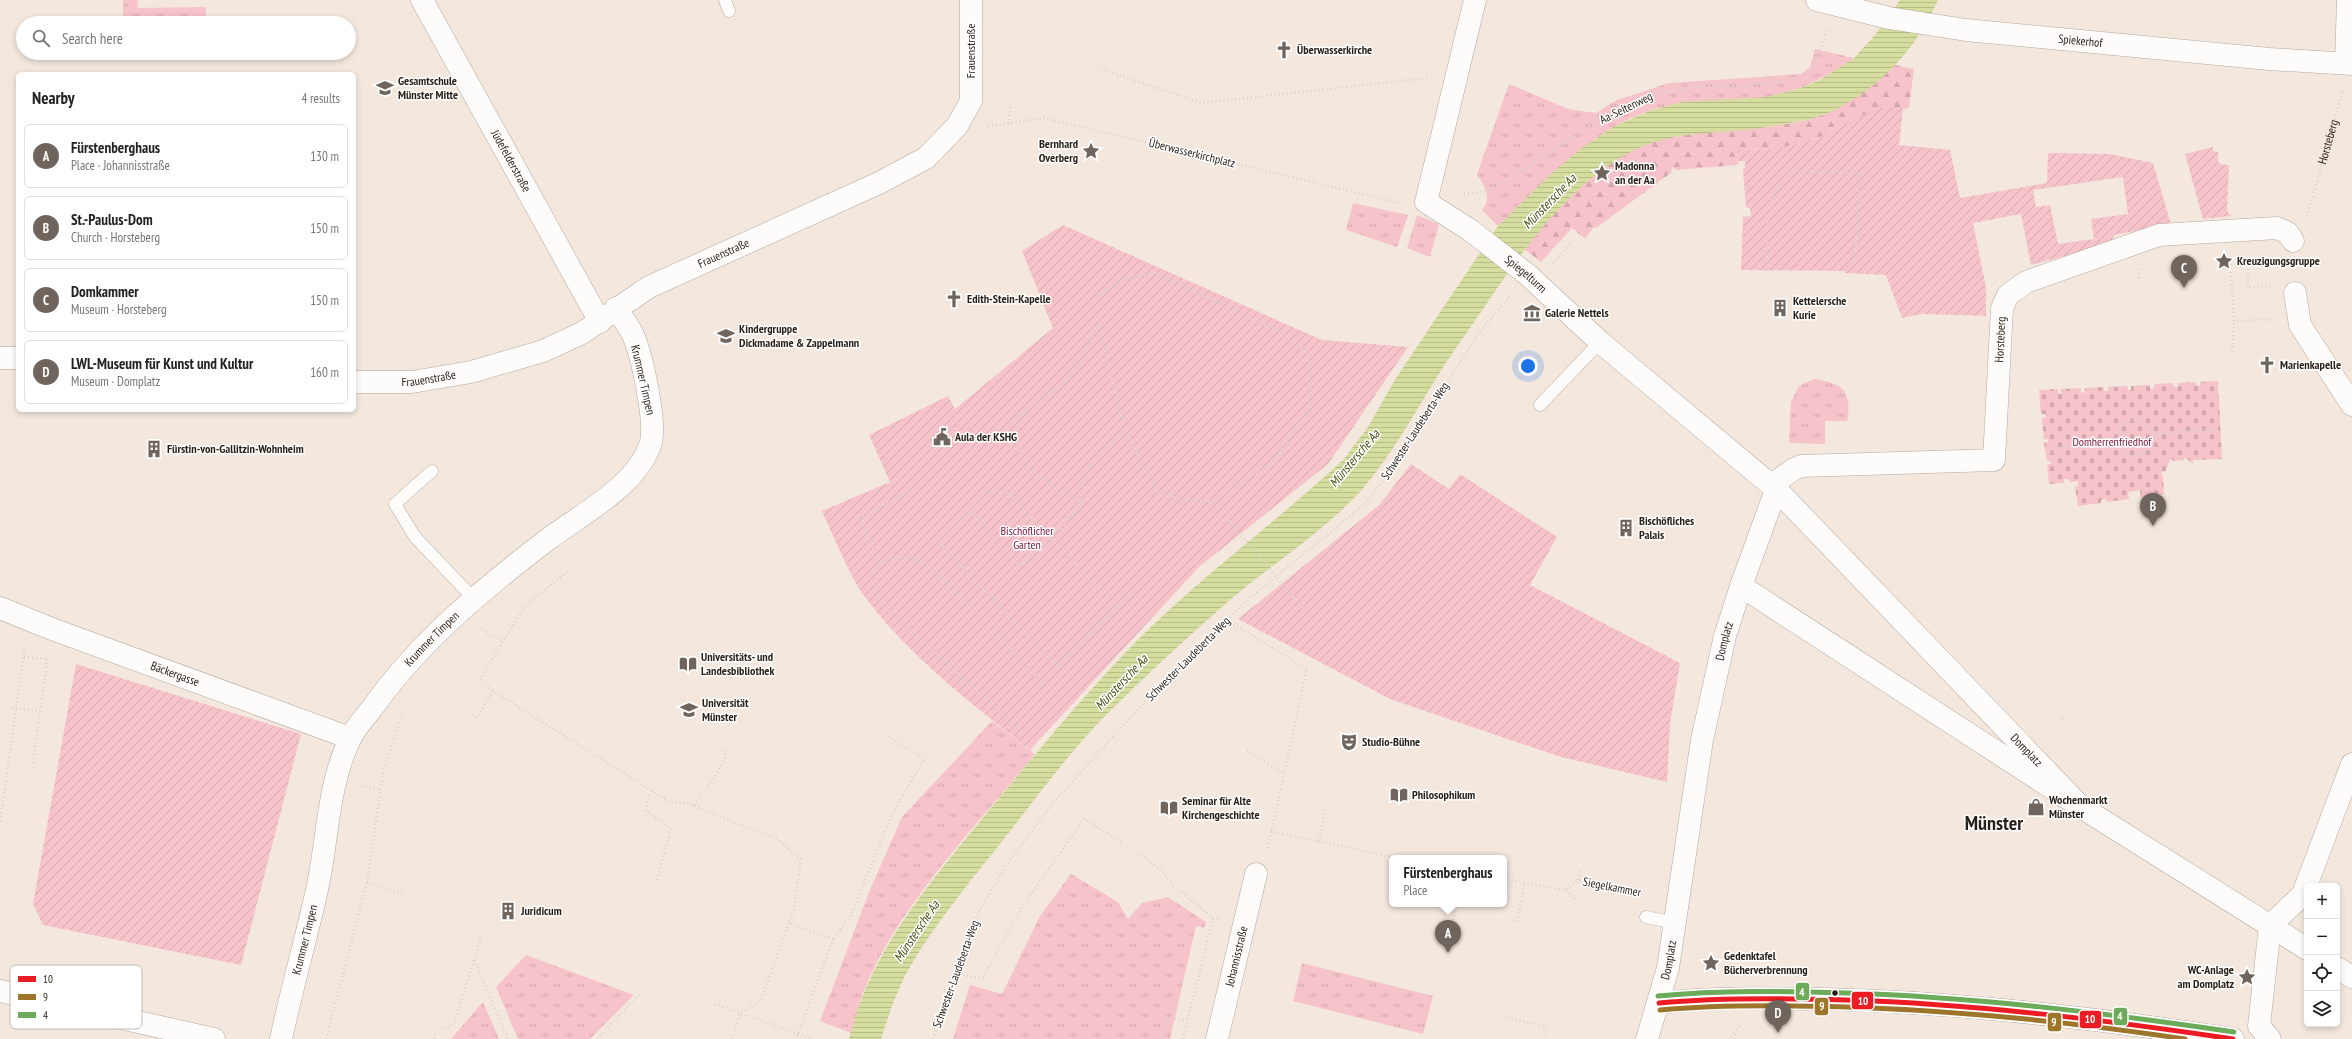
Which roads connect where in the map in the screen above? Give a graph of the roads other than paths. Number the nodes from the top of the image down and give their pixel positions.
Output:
1 (422, 0) edge
2 (971, 0) edge
3 (1475, 0) edge
4 (1817, 0) edge
5 (2348, 0) edge
6 (2349, 64) edge
7 (2294, 241) dead end
8 (2295, 293) dead end
9 (608, 315) junction
10 (1600, 342) junction
11 (0, 358) edge
12 (16, 358) edge
13 (356, 382) edge
14 (1540, 405) dead end
15 (2352, 405) edge
16 (432, 471) dead end
17 (1777, 490) junction
18 (1741, 586) junction
19 (474, 599) junction
20 (0, 608) edge
21 (350, 738) junction
22 (2352, 764) edge
23 (2081, 807) junction
24 (1261, 866) road end
25 (1646, 917) dead end
26 (1675, 923) junction
27 (2270, 926) junction
28 (2304, 947) edge
29 (2340, 970) edge
30 (2352, 977) edge
31 (0, 991) edge
32 (10, 993) edge
33 (1659, 1003) junction
34 (142, 1023) edge
35 (214, 1039) edge
36 (281, 1039) edge
37 (1217, 1039) edge
38 (1647, 1039) edge
39 (2233, 1039) edge
40 (2270, 1039) edge

1 - 9 street, Jüdefelderstraße
2 - 9 street, Frauenstraße
3 - 10 street, Spiegelturm
4 - 6 street, Spiekerhof
5 - 6 street
7 - 17 street, Horsteberg
8 - 15 street
9 - 13 street, Frauenstraße
9 - 19 street, Krummer Timpen
10 - 14 lane
10 - 17 street, Spiegelturm
11 - 12 street
16 - 19 lane
17 - 18 street, Domplatz
17 - 23 street, Domplatz
18 - 23 street, Domplatz
18 - 26 street, Domplatz
19 - 21 street, Krummer Timpen
20 - 21 street, Bäckergasse
21 - 36 street, Krummer Timpen
22 - 27 street
23 - 27 street, Domplatz
24 - 37 street, Johannisstraße
25 - 26 lane
26 - 33 street, Domplatz
27 - 28 street, Domplatz
27 - 40 street
29 - 30 street
31 - 32 street
33 - 38 street, Domplatz
33 - 39 street
34 - 35 street

